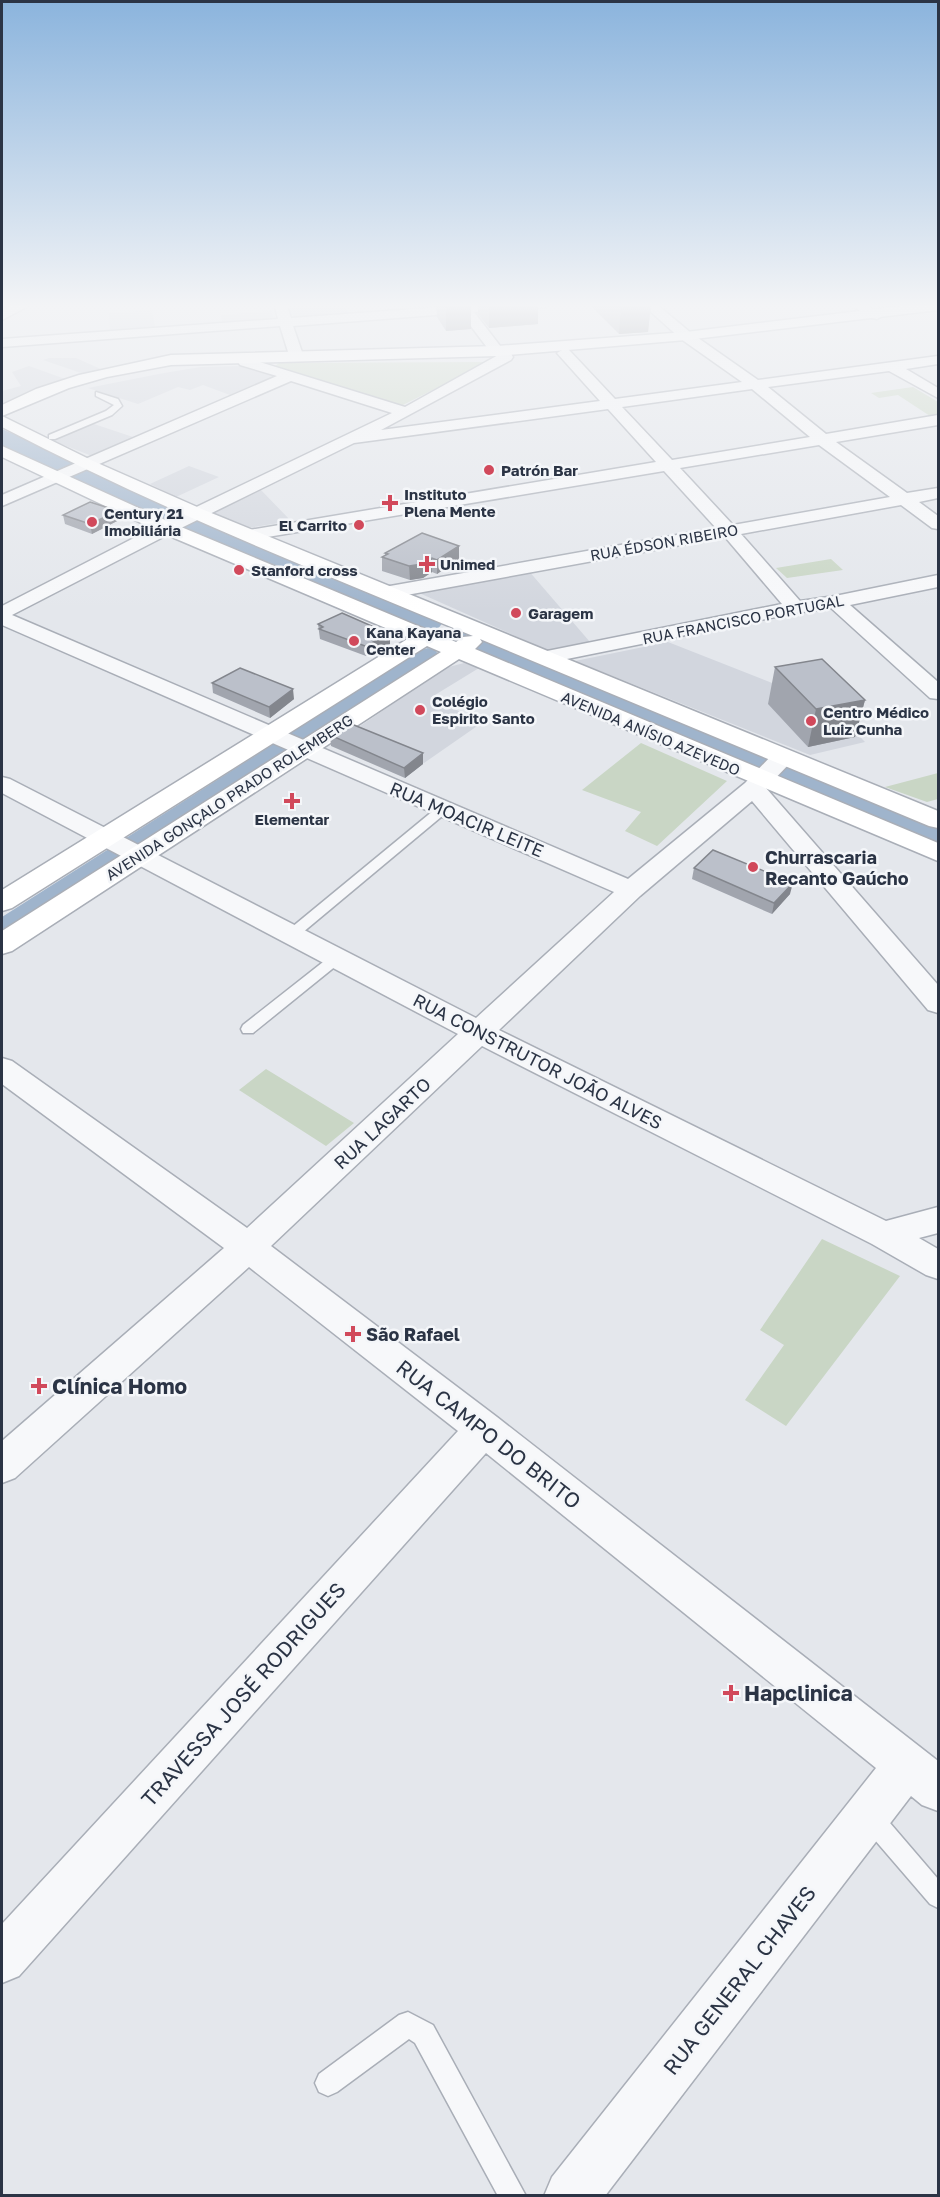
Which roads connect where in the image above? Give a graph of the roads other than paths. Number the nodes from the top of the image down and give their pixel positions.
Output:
1 (27, 406) edge
2 (35, 406) edge
3 (118, 406) edge
4 (222, 406) edge
5 (388, 406) edge
6 (415, 406) edge
7 (601, 406) edge
8 (613, 406) edge
9 (781, 406) edge
10 (406, 411) junction
11 (2, 418) edge
12 (939, 420) edge
13 (351, 439) junction
14 (822, 439) junction
15 (47, 440) junction
16 (2, 451) edge
17 (668, 465) junction
18 (72, 471) junction
19 (939, 493) edge
20 (907, 499) junction
21 (2, 501) edge
22 (193, 515) junction
23 (939, 524) edge
24 (169, 527) junction
25 (729, 531) junction
26 (249, 535) junction
27 (939, 581) edge
28 (390, 592) junction
29 (835, 602) junction
30 (795, 607) junction
31 (2, 615) edge
32 (485, 633) junction
33 (424, 638) junction
34 (457, 651) junction
35 (547, 657) junction
36 (939, 693) edge
37 (287, 742) junction
38 (768, 772) junction
39 (2, 784) edge
40 (443, 809) junction
41 (934, 815) edge
42 (123, 847) junction
43 (939, 853) edge
44 (631, 890) junction
45 (2, 902) edge
46 (291, 934) junction
47 (2, 944) edge
48 (337, 958) junction
49 (939, 1003) edge
50 (248, 1029) dead end
51 (480, 1033) junction
52 (2, 1069) edge
53 (939, 1220) edge
54 (884, 1235) junction
55 (248, 1247) junction
56 (939, 1265) edge
57 (484, 1429) junction
58 (2, 1465) edge
59 (923, 1777) edge
60 (868, 1815) junction
61 (939, 1896) edge
62 (2, 1959) edge
63 (328, 2083) dead end
64 (513, 2196) edge
65 (571, 2196) edge

1 - 11 street
2 - 11 street
3 - 15 lane
4 - 18 street
5 - 10 street
6 - 10 street
7 - 13 street
8 - 17 street
9 - 14 street
10 - 13 street
11 - 15 street, AVENIDA ANÍSIO AZEVEDO
12 - 14 street
13 - 22 street
14 - 17 street
14 - 20 street
15 - 18 street, AVENIDA ANÍSIO AZEVEDO
16 - 18 street, AVENIDA ANÍSIO AZEVEDO
17 - 25 street
17 - 26 street
18 - 21 street
18 - 22 street, AVENIDA ANÍSIO AZEVEDO
18 - 24 street, AVENIDA ANÍSIO AZEVEDO
19 - 20 street, RUA ÉDSON RIBEIRO
20 - 23 street
20 - 25 street, RUA ÉDSON RIBEIRO
22 - 24 street
22 - 26 street, AVENIDA ANÍSIO AZEVEDO
24 - 31 street
24 - 33 street, AVENIDA ANÍSIO AZEVEDO
25 - 28 street, RUA ÉDSON RIBEIRO
25 - 30 street
26 - 28 street, AVENIDA ANÍSIO AZEVEDO
27 - 29 street, RUA FRANCISCO PORTUGAL
28 - 32 street, AVENIDA ANÍSIO AZEVEDO
29 - 30 street, RUA FRANCISCO PORTUGAL
29 - 36 street
30 - 35 street, RUA FRANCISCO PORTUGAL
31 - 37 street, RUA MOACIR LEITE
32 - 34 street, AVENIDA GONÇALO PRADO ROLEMBERG
32 - 35 street, AVENIDA ANÍSIO AZEVEDO
33 - 34 street, AVENIDA ANÍSIO AZEVEDO
33 - 37 street, AVENIDA GONÇALO PRADO ROLEMBERG
34 - 37 street, AVENIDA GONÇALO PRADO ROLEMBERG
34 - 38 street, AVENIDA ANÍSIO AZEVEDO
35 - 38 street, AVENIDA ANÍSIO AZEVEDO
37 - 40 street, RUA MOACIR LEITE
37 - 42 street, AVENIDA GONÇALO PRADO ROLEMBERG
37 - 42 street, AVENIDA GONÇALO PRADO ROLEMBERG
38 - 41 street, AVENIDA ANÍSIO AZEVEDO
38 - 43 street, AVENIDA ANÍSIO AZEVEDO
38 - 44 street, RUA LAGARTO
38 - 49 street
39 - 42 street, RUA CONSTRUTOR JOÃO ALVES
40 - 44 street, RUA MOACIR LEITE
40 - 46 lane
42 - 45 street, AVENIDA GONÇALO PRADO ROLEMBERG
42 - 46 street, RUA CONSTRUTOR JOÃO ALVES
42 - 47 street, AVENIDA GONÇALO PRADO ROLEMBERG
44 - 51 street, RUA LAGARTO
46 - 48 street, RUA CONSTRUTOR JOÃO ALVES
48 - 50 lane
48 - 51 street, RUA CONSTRUTOR JOÃO ALVES
51 - 54 street, RUA CONSTRUTOR JOÃO ALVES
51 - 55 street, RUA LAGARTO
52 - 55 street, RUA CAMPO DO BRITO
53 - 54 street
54 - 56 street, RUA CONSTRUTOR JOÃO ALVES
55 - 57 street, RUA CAMPO DO BRITO
55 - 58 street, RUA LAGARTO
57 - 59 street, RUA CAMPO DO BRITO
57 - 62 street, TRAVESSA JOSÉ RODRIGUES
59 - 60 street, RUA GENERAL CHAVES
60 - 61 lane
60 - 65 street, RUA GENERAL CHAVES
63 - 64 lane

